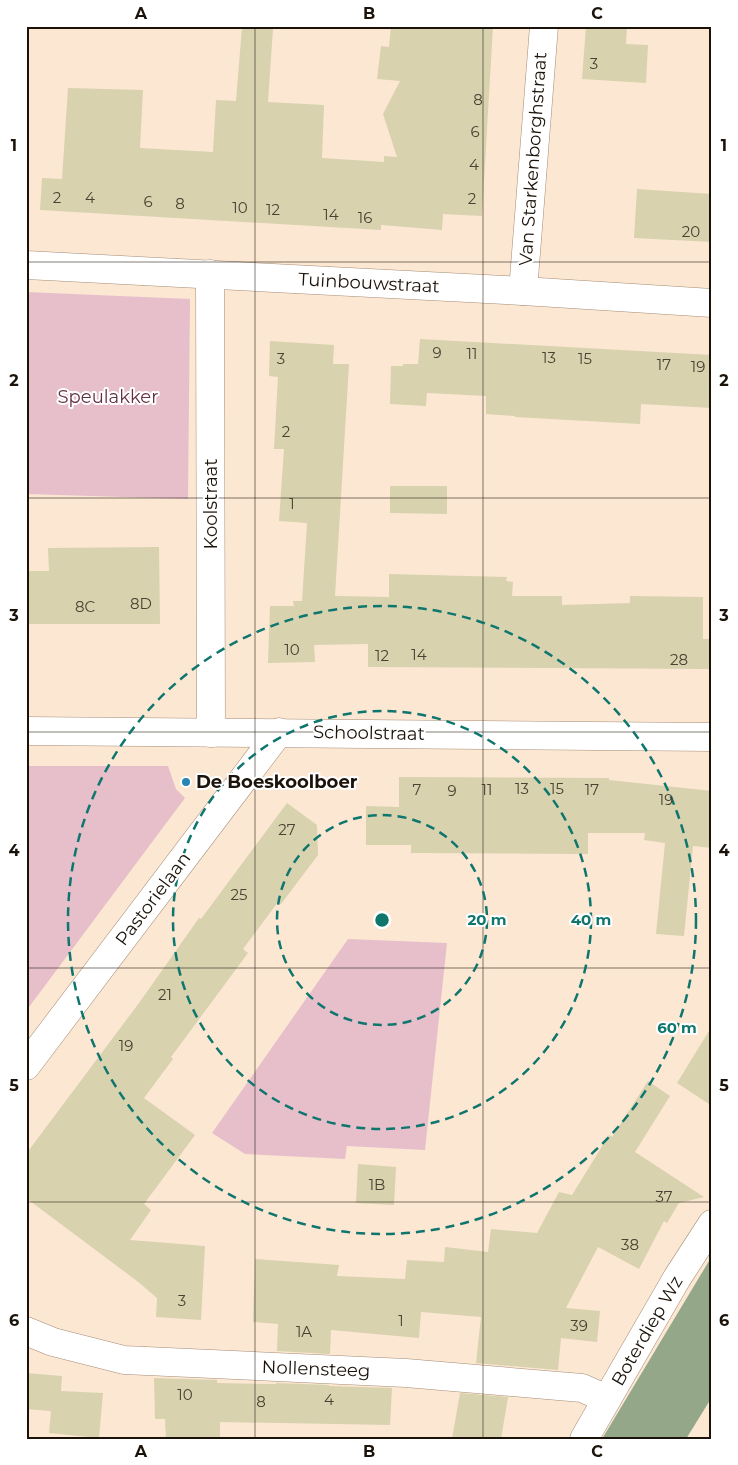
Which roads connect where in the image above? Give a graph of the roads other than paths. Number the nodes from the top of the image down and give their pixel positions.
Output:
1 (544, 26) edge
2 (26, 265) edge
3 (210, 274) junction
4 (523, 291) junction
5 (712, 303) edge
6 (26, 731) edge
7 (279, 732) junction
8 (211, 733) junction
9 (712, 737) edge
10 (26, 1066) edge
11 (712, 1224) edge
12 (26, 1331) edge
13 (607, 1400) junction
14 (584, 1439) edge

1 - 4 street, Van Starkenborghstraat
2 - 3 street, Tuinbouwstraat
3 - 4 street, Tuinbouwstraat
3 - 8 street, Koolstraat
4 - 5 street, Tuinbouwstraat
6 - 8 street, Schoolstraat
7 - 8 street, Schoolstraat
7 - 9 street, Schoolstraat
7 - 10 street, Pastorielaan
11 - 13 street, Boterdiep Wz
12 - 13 street, Nollensteeg
13 - 14 street, Boterdiep Wz

